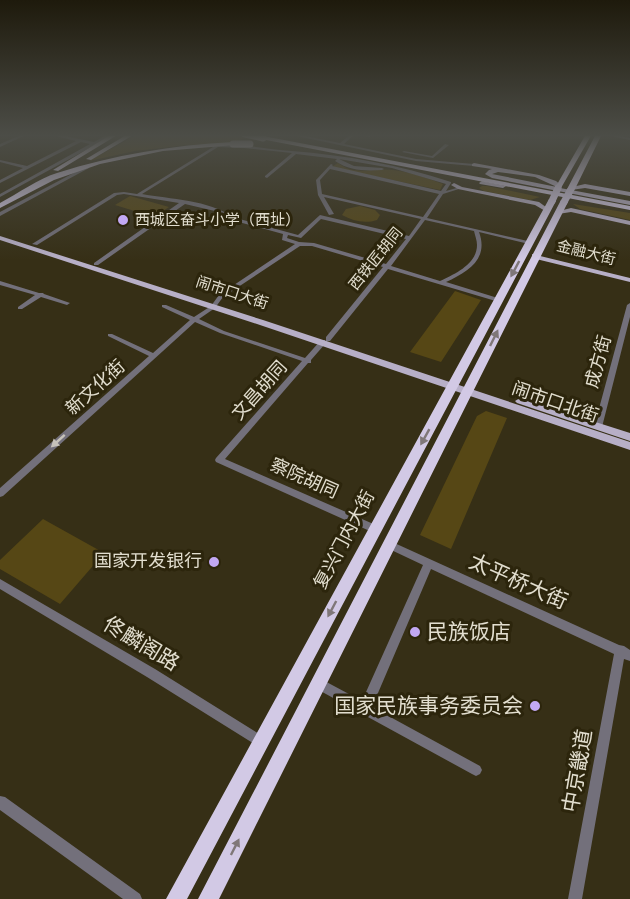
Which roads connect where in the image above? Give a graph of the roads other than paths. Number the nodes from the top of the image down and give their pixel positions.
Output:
1 (46, 176) joint
2 (69, 176) edge
3 (169, 176) edge
4 (321, 176) edge
5 (367, 176) edge
6 (431, 176) edge
7 (463, 176) edge
8 (475, 176) edge
9 (488, 176) edge
10 (492, 176) edge
11 (532, 176) edge
12 (537, 176) edge
13 (564, 178) joint
14 (576, 178) joint
15 (504, 181) junction
16 (493, 182) junction
17 (480, 183) junction
18 (455, 185) junction
19 (559, 187) junction
20 (570, 189) junction
21 (630, 193) edge
22 (443, 194) junction
23 (138, 195) junction
24 (320, 195) junction
25 (0, 196) edge
26 (552, 201) junction
27 (564, 202) junction
28 (183, 203) junction
29 (0, 204) edge
30 (630, 207) edge
31 (547, 210) junction
32 (558, 212) junction
33 (0, 214) edge
34 (331, 214) dead end
35 (425, 219) junction
36 (630, 223) edge
37 (476, 231) junction
38 (0, 233) edge
39 (286, 233) junction
40 (0, 238) edge
41 (410, 238) junction
42 (529, 242) junction
43 (35, 244) junction
44 (299, 244) junction
45 (535, 255) junction
46 (96, 264) junction
47 (387, 268) junction
48 (630, 279) edge
49 (0, 283) edge
50 (440, 284) junction
51 (41, 294) junction
52 (499, 300) junction
53 (67, 303) dead end
54 (215, 304) junction
55 (630, 305) edge
56 (164, 306) dead end
57 (21, 308) dead end
58 (194, 320) junction
59 (110, 335) dead end
60 (325, 340) junction
61 (154, 356) junction
62 (308, 361) junction
63 (455, 382) junction
64 (470, 388) junction
65 (598, 427) junction
66 (630, 437) edge
67 (630, 446) edge
68 (219, 459) joint
69 (0, 493) edge
70 (375, 529) junction
71 (390, 545) junction
72 (429, 563) junction
73 (0, 584) edge
74 (625, 653) edge
75 (319, 684) junction
76 (365, 709) junction
77 (260, 741) junction
78 (476, 770) dead end
79 (0, 802) edge
80 (135, 899) edge
81 (176, 899) edge
82 (208, 899) edge
83 (575, 899) edge

1 - 25 street
1 - 29 highway
2 - 33 street
3 - 23 street
4 - 24 street
5 - 22 street
6 - 18 street
7 - 16 highway
8 - 15 highway
9 - 15 main road
10 - 30 main road
11 - 19 main road
12 - 13 main road
13 - 19 highway, 复兴门内大街
14 - 20 highway
14 - 21 main road
15 - 30 highway
16 - 17 main road
16 - 30 highway
17 - 18 main road
17 - 26 main road
17 - 30 main road
18 - 22 street
18 - 22 street, 西铁匠胡同
18 - 31 main road
19 - 26 highway, 复兴门内大街, bridge
20 - 21 main road
20 - 27 highway, bridge
22 - 35 street, 西铁匠胡同
23 - 28 street
23 - 43 street
24 - 34 street
24 - 35 street
26 - 31 highway, 复兴门内大街
27 - 32 highway
27 - 36 main road
28 - 39 street
28 - 46 street
31 - 42 highway, 复兴门内大街
32 - 36 main road
32 - 45 highway
35 - 37 street
35 - 41 street, 西铁匠胡同
37 - 42 street
37 - 50 street
38 - 43 main road, 闹市口大街
39 - 41 street
39 - 44 street
40 - 54 main road, 闹市口大街
41 - 47 street, 西铁匠胡同
42 -> 52 highway, 复兴门内大街
43 - 46 main road, 闹市口大街
44 - 47 street
44 - 54 street, 新文化街
45 - 48 main road
64 -> 45 highway
46 - 54 main road, 闹市口大街
47 - 50 street
47 - 60 street, 西铁匠胡同
49 - 51 street
50 - 52 street
51 - 53 street
51 - 57 street
52 - 63 highway, 复兴门内大街
54 - 58 street, 新文化街
54 - 60 main road, 闹市口大街
55 - 65 street, 成方街
56 - 58 street
58 - 61 street, 新文化街
58 - 62 street
59 - 61 street
60 - 62 street, 文昌胡同
60 - 63 main road, 闹市口大街
61 -> 69 street, 新文化街
62 - 68 street, 文昌胡同
63 - 64 main road, 闹市口大街
63 -> 70 highway, 复兴门内大街
64 - 65 main road, 闹市口北街
64 - 67 main road, 闹市口北街
64 - 71 highway
65 - 66 main road, 闹市口北街
68 - 70 street, 察院胡同
70 -> 77 highway, 复兴门内大街
71 - 72 street, 太平桥大街
71 - 75 highway
72 - 74 street, 太平桥大街
72 - 76 street
73 - 77 street, 佟麟阁路
74 - 83 street, 中京畿道
75 - 76 street
82 -> 75 highway
76 - 78 street
77 - 81 highway, 复兴门内大街
79 - 80 street

